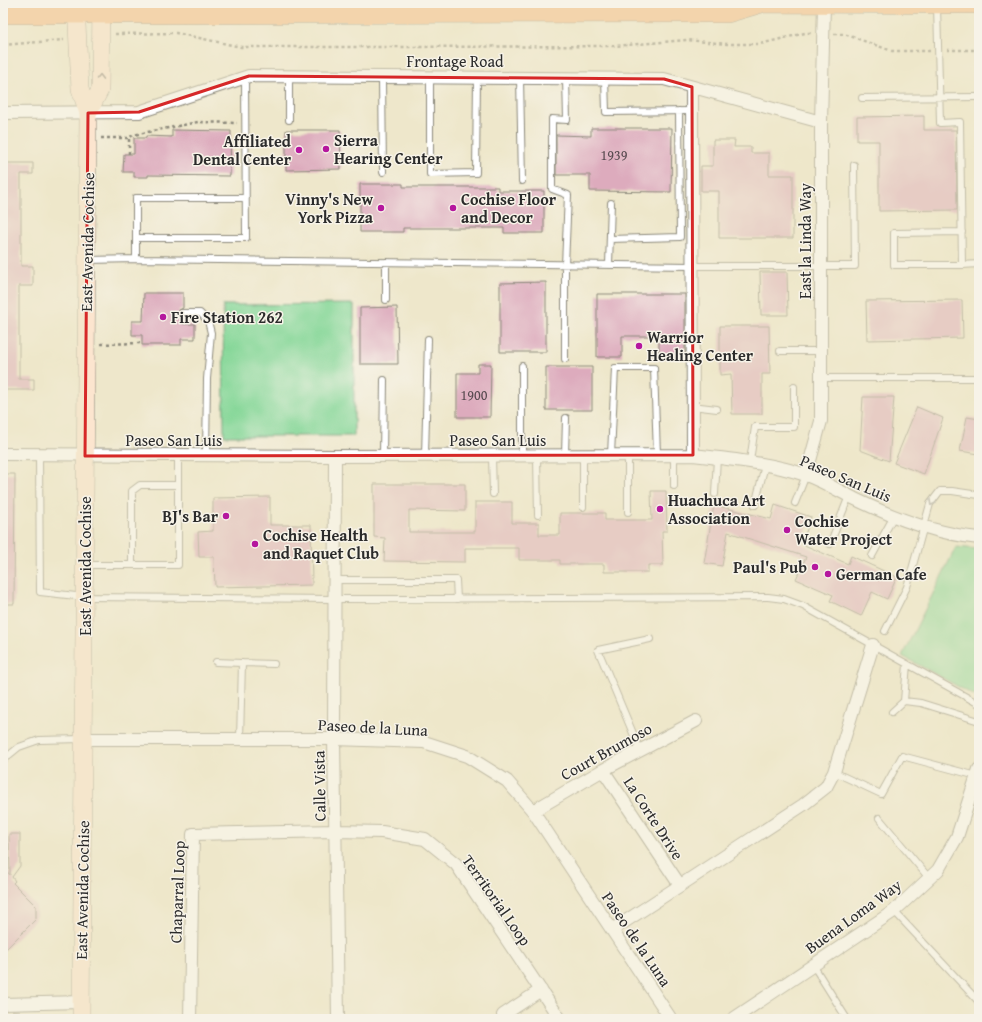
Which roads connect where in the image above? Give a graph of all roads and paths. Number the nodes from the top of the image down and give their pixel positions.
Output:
1 (762, 3) edge
2 (824, 4) junction
3 (936, 4) edge
4 (979, 4) edge
5 (76, 8) edge
6 (101, 8) edge
7 (525, 8) edge
8 (3, 14) edge
9 (823, 34) junction
10 (101, 36) junction
11 (78, 39) junction
12 (3, 45) edge
13 (939, 50) junction
14 (979, 50) edge
15 (289, 76) junction
16 (382, 77) junction
17 (430, 77) junction
18 (245, 78) junction
19 (477, 78) junction
20 (520, 78) junction
21 (566, 78) junction
22 (605, 78) junction
23 (692, 87) junction
24 (938, 97) junction
25 (979, 97) edge
26 (862, 98) dead end
27 (679, 111) junction
28 (692, 111) junction
29 (3, 113) edge
30 (88, 113) junction
31 (289, 120) dead end
32 (821, 122) junction
33 (245, 123) junction
34 (88, 138) junction
35 (129, 138) junction
36 (129, 154) dead end
37 (854, 165) dead end
38 (383, 172) dead end
39 (522, 181) dead end
40 (246, 198) junction
41 (611, 204) dead end
42 (962, 232) junction
43 (136, 238) junction
44 (610, 239) junction
45 (136, 259) junction
46 (87, 260) junction
47 (386, 262) junction
48 (565, 264) junction
49 (962, 264) junction
50 (979, 264) edge
51 (609, 265) junction
52 (692, 266) junction
53 (821, 266) junction
54 (386, 300) dead end
55 (183, 313) dead end
56 (428, 339) dead end
57 (142, 343) dead end
58 (86, 344) junction
59 (780, 351) dead end
60 (821, 351) junction
61 (565, 359) dead end
62 (522, 366) dead end
63 (821, 378) junction
64 (979, 378) edge
65 (384, 380) dead end
66 (794, 387) dead end
67 (692, 406) junction
68 (717, 409) dead end
69 (566, 418) dead end
70 (3, 454) edge
71 (39, 455) junction
72 (565, 455) junction
73 (583, 455) junction
74 (611, 455) junction
75 (628, 455) junction
76 (657, 455) junction
77 (674, 455) junction
78 (692, 455) junction
79 (85, 456) junction
80 (178, 456) junction
81 (206, 456) junction
82 (335, 456) junction
83 (383, 456) junction
84 (425, 456) junction
85 (492, 456) junction
86 (522, 456) junction
87 (537, 456) junction
88 (717, 458) junction
89 (750, 461) junction
90 (765, 465) junction
91 (806, 475) junction
92 (178, 485) junction
93 (674, 486) dead end
94 (493, 494) dead end
95 (715, 494) dead end
96 (979, 494) edge
97 (849, 496) junction
98 (795, 503) dead end
99 (755, 505) dead end
100 (584, 507) dead end
101 (628, 512) dead end
102 (538, 515) dead end
103 (894, 516) junction
104 (925, 526) junction
105 (979, 538) edge
106 (830, 544) dead end
107 (872, 556) dead end
108 (85, 565) junction
109 (132, 565) junction
110 (335, 580) junction
111 (85, 597) junction
112 (456, 598) junction
113 (335, 599) junction
114 (885, 631) dead end
115 (650, 639) dead end
116 (873, 645) junction
117 (216, 662) dead end
118 (242, 663) junction
119 (274, 664) dead end
120 (907, 664) junction
121 (904, 701) junction
122 (979, 704) edge
123 (892, 712) dead end
124 (696, 721) dead end
125 (979, 721) edge
126 (84, 739) junction
127 (240, 739) junction
128 (334, 739) junction
129 (640, 750) junction
130 (3, 760) edge
131 (603, 770) junction
132 (834, 772) junction
133 (978, 774) edge
134 (533, 811) junction
135 (879, 818) dead end
136 (336, 831) junction
137 (929, 878) junction
138 (679, 884) junction
139 (894, 911) junction
140 (612, 930) junction
141 (813, 965) junction
142 (540, 990) junction
143 (81, 1002) junction
144 (979, 1002) edge
145 (3, 1004) edge
146 (503, 1015) dead end
147 (81, 1019) edge
148 (190, 1019) edge
149 (338, 1019) edge
150 (560, 1019) edge
151 (671, 1019) edge
152 (733, 1019) edge
153 (847, 1019) edge

1 - 2 main road
1 - 7 main road
2 - 3 main road
2 - 9 street, East la Linda Way
3 - 4 main road
3 - 13 lane
5 - 6 main road
5 - 8 main road
5 - 11 street
6 - 7 main road
6 - 10 street
9 - 10 path
9 - 13 path
9 - 32 street, East la Linda Way
30 -> 10 street
11 - 12 path
11 - 30 street
13 - 14 path
13 - 24 lane
15 - 16 street, Frontage Road
15 - 18 street, Frontage Road
15 - 31 lane
16 - 17 street, Frontage Road
16 - 38 lane
17 - 19 street, Frontage Road
17 - 19 lane
18 - 30 street, Frontage Road
18 - 33 lane
19 - 20 street, Frontage Road
20 - 21 street, Frontage Road
20 - 39 lane
21 - 22 street, Frontage Road
21 - 48 lane
22 - 23 street, Frontage Road
22 - 27 lane
23 - 28 street
23 - 32 street, Frontage Road
24 - 25 lane
24 - 26 lane
24 - 42 lane
27 - 28 lane
27 - 44 lane
28 - 52 street
29 - 30 street, Frontage Road
30 - 34 street, East Avenida Cochise
32 - 53 street, East la Linda Way
33 - 35 path
33 - 40 lane
34 - 35 path
34 - 46 street, East Avenida Cochise
35 - 36 path
37 - 53 lane
40 - 43 lane
40 - 43 lane
41 - 44 lane
42 - 49 lane
42 - 49 lane
43 - 45 lane
44 - 51 lane
45 - 46 lane
45 - 47 lane
46 - 58 street, East Avenida Cochise
47 - 48 lane
47 - 54 lane
48 - 51 lane
48 - 61 lane
49 - 50 lane
51 - 52 lane
52 - 53 lane
52 - 67 street
53 - 60 street, East la Linda Way
55 - 81 lane
56 - 84 lane
57 - 58 path
58 - 79 street, East Avenida Cochise
59 - 60 lane
60 - 63 street, East la Linda Way
62 - 86 lane
63 - 64 lane
63 - 91 street, East la Linda Way
65 - 83 lane
66 - 89 lane
67 - 68 lane
67 - 78 street
69 - 72 lane
70 - 71 street, Paseo San Luis
71 - 79 street, Paseo San Luis
71 - 111 lane
72 - 73 street, Paseo San Luis
72 - 87 street, Paseo San Luis
73 - 74 street, Paseo San Luis
73 - 100 lane
74 - 75 street, Paseo San Luis
74 - 76 lane
75 - 76 street, Paseo San Luis
75 - 101 lane
76 - 77 street, Paseo San Luis
77 - 78 street, Paseo San Luis
77 - 93 lane
78 - 88 street, Paseo San Luis
79 - 80 street, Paseo San Luis
79 - 108 street, East Avenida Cochise
80 - 81 street, Paseo San Luis
80 - 92 lane
81 - 82 street, Paseo San Luis
82 - 83 street, Paseo San Luis
82 - 110 street, Calle Vista
83 - 84 street, Paseo San Luis
84 - 85 street, Paseo San Luis
85 - 86 street, Paseo San Luis
85 - 94 lane
86 - 87 street, Paseo San Luis
87 - 102 lane
88 - 89 street, Paseo San Luis
88 - 95 lane
89 - 90 street, Paseo San Luis
90 - 91 street, Paseo San Luis
90 - 99 lane
91 - 97 street, Paseo San Luis
91 - 98 lane
92 - 109 lane
92 - 109 lane
96 -> 104 lane
97 - 103 street, Paseo San Luis
97 - 106 lane
103 - 104 street, Paseo San Luis
103 - 107 lane
104 - 105 street, Paseo San Luis
104 - 114 lane
108 - 109 lane
108 - 111 street, East Avenida Cochise
110 - 112 lane
110 - 113 street, Calle Vista
111 - 113 lane
111 - 126 street, East Avenida Cochise
112 - 113 lane
112 - 116 lane
113 - 128 street, Calle Vista
115 - 129 lane
116 - 120 lane
116 - 132 street
117 - 118 lane
118 - 119 lane
118 - 127 lane
120 - 121 lane
120 - 122 lane
121 - 123 lane
121 - 125 lane
124 - 129 street, Court Brumoso
126 - 127 street, Paseo de la Luna
126 - 130 lane
126 - 143 street, East Avenida Cochise
127 - 128 street, Paseo de la Luna
128 - 134 street, Paseo de la Luna
128 - 136 street, Calle Vista
129 - 131 street, Court Brumoso
131 - 134 street, Court Brumoso
131 - 138 street, La Corte Drive
132 - 133 lane
132 - 138 street
133 - 137 street, Buena Loma Way
134 - 140 street, Paseo de la Luna
135 - 137 lane
136 - 142 street, Territorial Loop
136 - 148 street, Chaparral Loop
136 - 149 street, Calle Vista
137 - 139 street, Buena Loma Way
138 - 140 street
139 - 141 street, Buena Loma Way
139 - 144 lane
140 - 151 street, Paseo de la Luna
141 - 152 street, Buena Loma Way
141 - 153 lane
142 - 146 street
142 - 150 street, Territorial Loop
143 - 145 street
143 - 147 street, East Avenida Cochise

